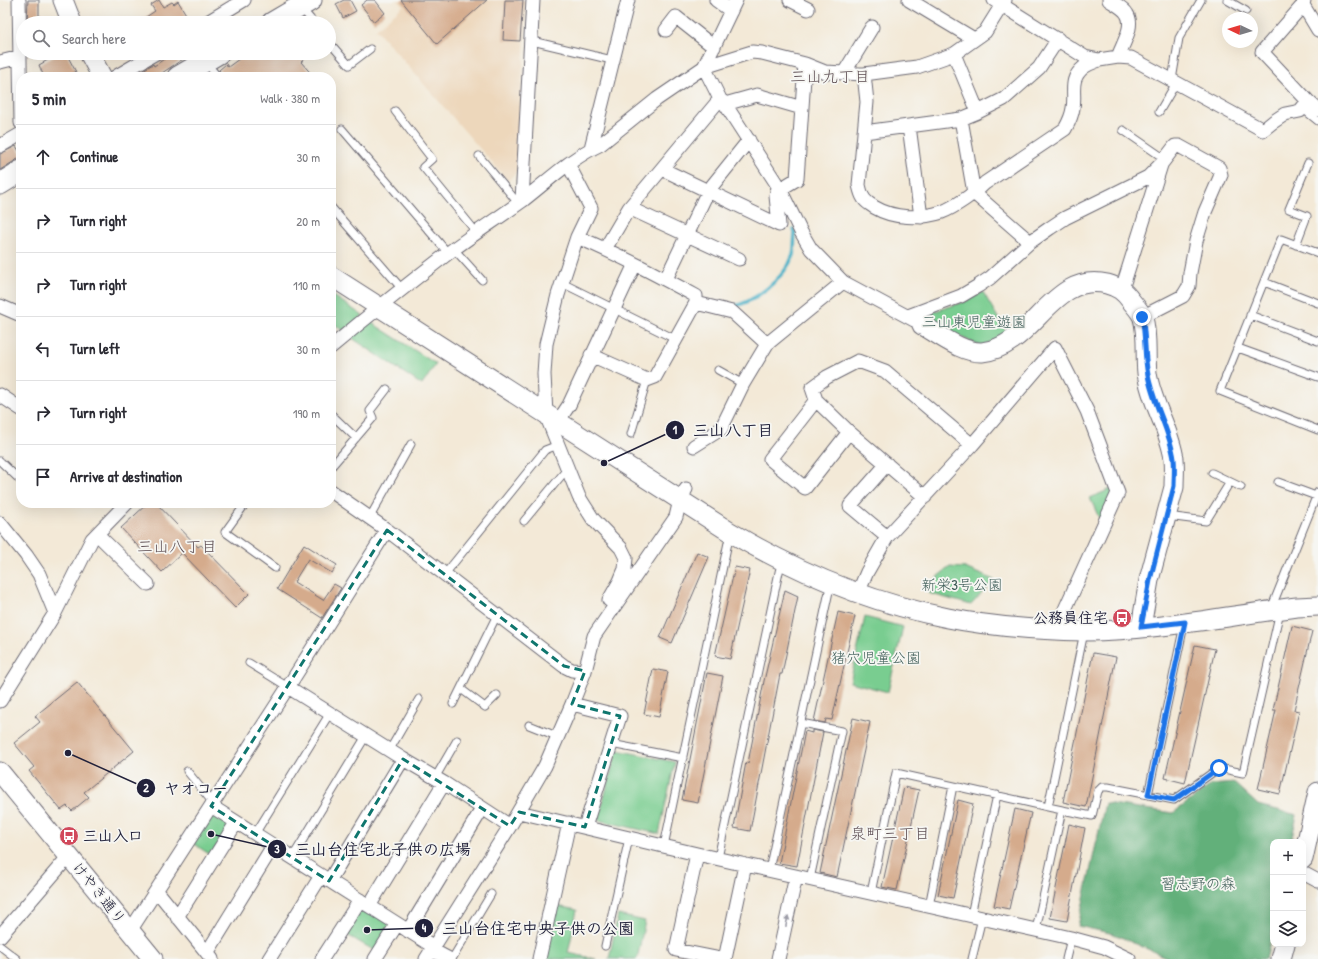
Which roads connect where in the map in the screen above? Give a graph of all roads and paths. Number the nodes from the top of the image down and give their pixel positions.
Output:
1 (19, 0) edge
2 (63, 0) edge
3 (244, 0) edge
4 (533, 0) edge
5 (628, 0) edge
6 (716, 0) edge
7 (790, 0) edge
8 (909, 0) edge
9 (1200, 0) edge
10 (1228, 0) edge
11 (1000, 2) edge
12 (1115, 2) edge
13 (1303, 2) edge
14 (306, 3) edge
15 (734, 6) edge
16 (808, 9) dead end
17 (1246, 11) dead end
18 (19, 16) edge
19 (69, 16) edge
20 (218, 16) edge
21 (284, 16) edge
22 (311, 16) edge
23 (872, 27) dead end
24 (666, 30) dead end
25 (1318, 30) edge
26 (1058, 39) junction
27 (974, 40) junction
28 (532, 41) junction
29 (714, 47) junction
30 (370, 49) dead end
31 (336, 50) edge
32 (954, 54) junction
33 (1118, 56) junction
34 (16, 58) edge
35 (20, 60) edge
36 (93, 60) edge
37 (144, 60) edge
38 (201, 60) edge
39 (209, 60) edge
40 (612, 60) junction
41 (1098, 60) junction
42 (0, 62) edge
43 (805, 64) junction
44 (704, 67) junction
45 (20, 72) edge
46 (99, 72) edge
47 (124, 72) edge
48 (185, 72) edge
49 (215, 72) edge
50 (844, 73) junction
51 (864, 74) junction
52 (1174, 82) junction
53 (723, 101) junction
54 (1309, 106) edge
55 (802, 108) junction
56 (395, 111) dead end
57 (978, 112) junction
58 (1159, 112) dead end
59 (961, 119) junction
60 (1318, 121) edge
61 (909, 126) junction
62 (342, 129) dead end
63 (1123, 130) dead end
64 (864, 132) junction
65 (16, 137) edge
66 (749, 140) junction
67 (0, 146) edge
68 (591, 148) junction
69 (480, 156) dead end
70 (1164, 161) junction
71 (1308, 163) dead end
72 (568, 164) junction
73 (662, 169) junction
74 (16, 174) edge
75 (0, 184) edge
76 (780, 189) junction
77 (708, 191) junction
78 (974, 193) junction
79 (520, 202) junction
80 (629, 208) junction
81 (336, 213) edge
82 (921, 217) junction
83 (477, 233) junction
84 (688, 235) junction
85 (577, 237) junction
86 (1030, 242) junction
87 (1296, 245) junction
88 (605, 249) junction
89 (451, 251) junction
90 (1318, 253) edge
91 (739, 259) dead end
92 (634, 264) junction
93 (336, 279) edge
94 (666, 279) junction
95 (482, 280) dead end
96 (843, 282) junction
97 (1264, 282) junction
98 (562, 283) junction
99 (402, 288) junction
100 (1122, 289) junction
101 (696, 303) junction
102 (1318, 303) edge
103 (0, 306) edge
104 (379, 308) junction
105 (613, 309) junction
106 (16, 313) edge
107 (1250, 315) junction
108 (1142, 317) junction
109 (915, 321) junction
110 (674, 339) junction
111 (1318, 342) edge
112 (336, 343) edge
113 (767, 344) junction
114 (1238, 348) junction
115 (591, 355) junction
116 (718, 370) dead end
117 (1318, 377) edge
118 (647, 380) junction
119 (743, 384) junction
120 (387, 389) dead end
121 (0, 395) edge
122 (816, 400) junction
123 (16, 406) edge
124 (554, 414) junction
125 (336, 419) edge
126 (1318, 430) edge
127 (849, 432) junction
128 (631, 434) dead end
129 (356, 438) junction
130 (411, 444) dead end
131 (972, 444) junction
132 (558, 445) junction
133 (694, 446) dead end
134 (0, 461) edge
135 (336, 462) edge
136 (887, 464) junction
137 (567, 469) junction
138 (1212, 473) dead end
139 (16, 476) edge
140 (1230, 482) junction
141 (1278, 482) dead end
142 (1241, 487) dead end
143 (336, 494) edge
144 (683, 494) junction
145 (1317, 494) edge
146 (925, 497) junction
147 (122, 508) edge
148 (242, 508) edge
149 (1166, 516) junction
150 (370, 517) junction
151 (524, 521) dead end
152 (0, 523) edge
153 (387, 530) junction
154 (730, 532) junction
155 (97, 534) junction
156 (888, 537) junction
157 (782, 560) junction
158 (275, 568) dead end
159 (445, 574) junction
160 (831, 582) junction
161 (148, 584) dead end
162 (858, 593) junction
163 (1318, 606) edge
164 (1275, 610) junction
165 (55, 613) junction
166 (497, 615) junction
167 (1185, 622) junction
168 (601, 625) junction
169 (1141, 627) junction
170 (1056, 629) junction
171 (1084, 630) junction
172 (250, 663) dead end
173 (585, 671) junction
174 (288, 687) junction
175 (461, 689) junction
176 (497, 695) dead end
177 (419, 699) dead end
178 (0, 701) edge
179 (453, 704) dead end
180 (572, 704) junction
181 (330, 714) junction
182 (801, 723) junction
183 (529, 725) dead end
184 (366, 736) junction
185 (559, 737) junction
186 (457, 740) dead end
187 (611, 744) junction
188 (389, 751) junction
189 (683, 758) junction
190 (403, 759) junction
191 (187, 771) dead end
192 (0, 772) edge
193 (439, 781) junction
194 (953, 786) junction
195 (1318, 792) edge
196 (997, 795) junction
197 (1148, 795) junction
198 (212, 805) junction
199 (1048, 807) junction
200 (482, 809) junction
201 (1062, 810) junction
202 (519, 812) junction
203 (236, 823) junction
204 (569, 823) junction
205 (510, 826) junction
206 (585, 827) junction
207 (255, 834) junction
208 (630, 838) junction
209 (273, 846) junction
210 (664, 846) junction
211 (1306, 846) edge
212 (698, 854) junction
213 (70, 856) junction
214 (292, 858) junction
215 (718, 858) junction
216 (745, 864) junction
217 (770, 870) junction
218 (1306, 875) edge
219 (796, 876) junction
220 (325, 878) junction
221 (810, 879) junction
222 (1318, 882) edge
223 (157, 891) junction
224 (871, 893) junction
225 (491, 894) dead end
226 (364, 903) junction
227 (929, 906) junction
228 (178, 917) junction
229 (976, 917) junction
230 (397, 924) junction
231 (1036, 930) junction
232 (130, 931) junction
233 (408, 931) junction
234 (0, 936) edge
235 (1071, 938) junction
236 (0, 946) edge
237 (604, 946) dead end
238 (1284, 947) edge
239 (431, 952) edge
240 (210, 956) edge
241 (17, 959) edge
242 (153, 959) edge
243 (269, 959) edge
244 (322, 959) edge
245 (375, 959) edge
246 (449, 959) edge
247 (452, 959) edge
248 (539, 959) edge
249 (721, 959) edge
250 (725, 959) edge
251 (778, 959) edge
252 (972, 959) edge
253 (1066, 959) edge
254 (1129, 959) edge
255 (1281, 959) edge

1 - 18 street
2 - 19 street
3 - 20 street
4 - 28 street
5 - 40 street
6 - 15 street
7 - 16 street
8 - 27 street
9 - 52 lane
10 - 17 lane
11 - 26 street
11 - 27 street
12 - 33 street
13 - 25 street
13 - 54 street
14 - 21 main road
14 - 22 lane
15 - 29 street
23 - 50 street
24 - 29 street
26 - 41 street
26 - 57 street
27 - 32 street
28 - 40 lane
28 - 79 street
29 - 44 street
30 - 31 lane
32 - 51 street
32 - 57 street
33 - 41 street
33 - 52 street
34 - 42 street
35 - 45 street
36 - 46 street
37 - 47 street
38 - 48 main road
39 - 49 lane
40 - 68 street
41 - 78 street
43 - 44 street
43 - 50 street
43 - 55 street
44 - 53 street
44 - 68 street
50 - 51 street
51 - 64 street
52 - 54 street
52 - 58 lane
53 - 55 street
53 - 66 street
53 - 73 street
54 - 60 lane
55 - 76 street
56 - 83 lane
57 - 59 street
59 - 61 street
59 - 78 street
61 - 64 street
61 - 82 street
62 - 89 lane
63 - 70 lane
64 - 82 street
65 - 67 street
66 - 76 street
66 - 77 street
68 - 72 street
69 - 79 lane
70 - 86 street
70 - 100 street
70 - 108 street
71 - 87 lane
72 - 79 street
72 - 85 street
73 - 77 street
73 - 80 street
74 - 75 main road
76 - 77 street
76 - 96 street
77 - 84 street
78 - 82 street
78 - 86 street
79 - 83 street
80 - 84 street
80 - 88 street
81 - 99 lane
83 - 89 street
84 - 91 street
84 - 94 street
85 - 88 street
85 - 98 street
86 - 109 street
87 - 90 lane
87 - 97 lane
88 - 92 street
89 - 95 lane
89 - 99 street
92 - 94 street
92 - 105 street
93 - 104 street
94 - 101 street
96 - 109 street
96 - 113 street
97 - 102 lane
97 - 107 lane
98 - 105 lane
98 - 124 street
99 - 104 street
100 - 108 street
100 - 109 street
101 - 110 street
101 - 113 street
103 - 106 street
104 - 112 street
104 - 124 street
105 - 110 lane
105 - 115 street
107 - 111 lane
107 - 114 lane
108 - 149 street
110 - 118 street
113 - 119 street
114 - 117 lane
114 - 126 lane
115 - 118 street
115 - 124 street
116 - 119 lane
118 - 128 lane
119 - 133 street
120 - 129 lane
121 - 123 street
122 - 127 street
122 - 127 street
122 - 131 street
124 - 132 street
124 - 144 street
125 - 129 lane
127 - 136 street
129 - 135 lane
130 - 150 lane
131 - 146 street
131 - 170 street
132 - 137 street
132 - 159 lane
134 - 139 lane
136 - 146 street
136 - 156 street
137 - 151 lane
137 - 168 street
138 - 140 lane
140 - 142 lane
140 - 149 lane
141 - 145 lane
143 - 150 street
144 - 154 street
144 - 168 street
145 - 164 lane
146 - 156 street
147 - 155 street
148 - 158 lane
149 - 169 street
150 - 153 street
152 - 165 street
153 - 159 street
153 - 174 street
154 - 157 street
154 - 189 lane
155 - 161 street
155 - 165 street
156 - 162 street
157 - 160 street
157 - 215 lane
159 - 166 street
160 - 162 street
160 - 182 lane
162 - 170 street
163 - 164 street
164 - 167 street
164 - 197 lane
165 - 178 street
166 - 173 street
166 - 175 lane
167 - 169 street
167 - 197 lane
168 - 173 street
169 - 171 street
170 - 171 street
171 - 199 lane
172 - 174 lane
173 - 180 street
174 - 181 street
174 - 198 street
175 - 176 lane
175 - 179 lane
177 - 188 lane
180 - 185 street
180 - 187 street
181 - 184 street
181 - 207 lane
182 - 217 lane
182 - 221 lane
183 - 185 lane
184 - 188 street
184 - 214 lane
185 - 202 street
186 - 193 lane
187 - 189 lane
187 - 206 street
188 - 190 street
189 - 210 lane
190 - 193 street
190 - 220 street
191 - 198 lane
192 - 213 street, けやき通り
193 - 200 street
193 - 226 street
194 - 196 lane
194 - 224 lane
194 - 227 lane
195 - 211 street
196 - 199 lane
196 - 229 lane
197 - 201 lane
198 - 203 street
198 - 223 street
199 - 201 lane
200 - 205 street
200 - 233 street
201 - 231 lane
202 - 204 street
202 - 205 street
203 - 207 street
203 - 228 street
204 - 206 street
204 - 248 street
205 - 239 street
206 - 208 street
207 - 209 street
208 - 210 street
208 - 237 lane
209 - 214 street
209 - 240 street
210 - 212 street
212 - 215 street
212 - 249 street
213 - 232 street, けやき通り
213 - 234 street
214 - 220 street
215 - 216 street
216 - 217 street
216 - 250 street
217 - 219 street
218 - 222 street
219 - 221 street
251 -> 219 street
220 - 226 street
220 - 243 street
221 - 224 street
223 - 228 street
223 - 232 street
224 - 227 street
225 - 247 lane
226 - 230 street
226 - 244 street
227 - 229 street
228 - 240 street
229 - 231 street
229 - 252 lane
230 - 233 street
230 - 245 street
231 - 235 street
232 - 242 street, けやき通り
233 - 239 street
235 - 253 lane
235 - 254 street
236 - 241 lane
238 - 255 street
239 - 246 street

